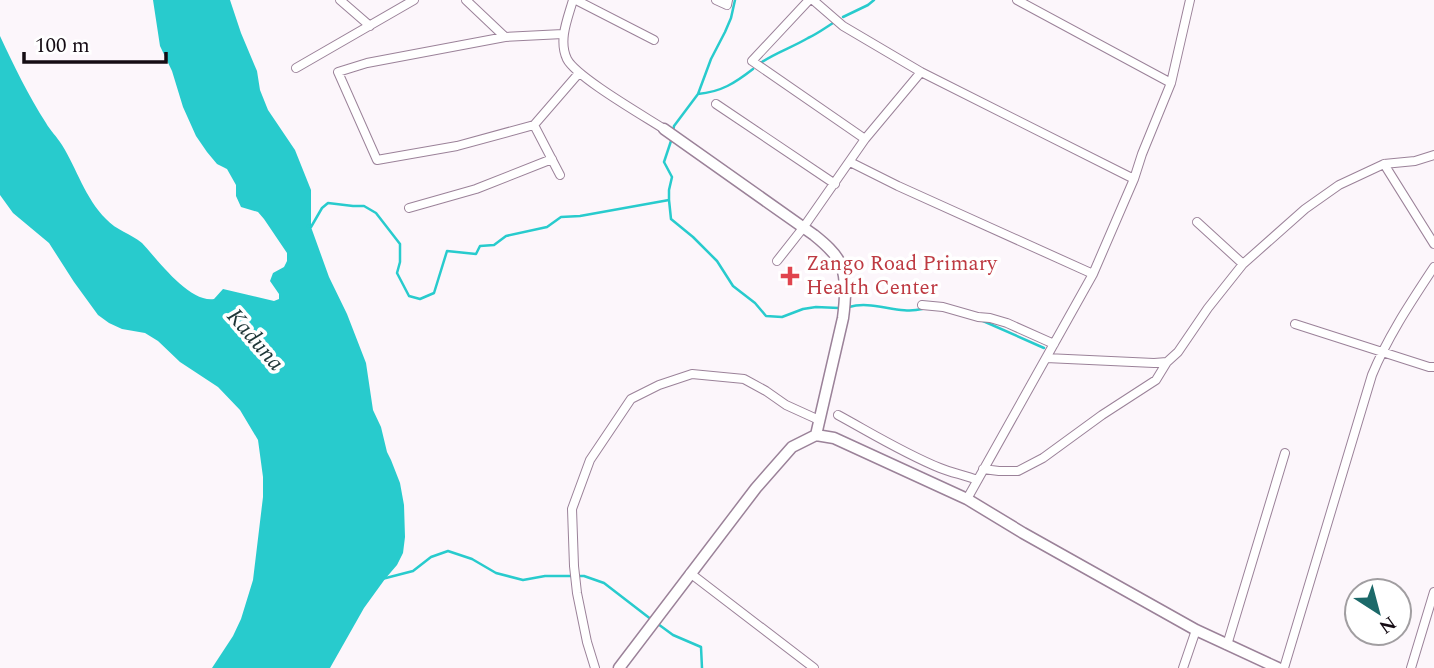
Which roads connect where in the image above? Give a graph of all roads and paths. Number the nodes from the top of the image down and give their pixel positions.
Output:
1 (341, 0) edge
2 (414, 0) edge
3 (466, 0) edge
4 (575, 0) edge
5 (716, 0) edge
6 (728, 0) edge
7 (811, 0) edge
8 (1017, 0) edge
9 (1190, 0) edge
10 (1030, 4) edge
11 (370, 26) junction
12 (564, 34) junction
13 (505, 37) junction
14 (654, 40) dead end
15 (296, 68) dead end
16 (921, 72) junction
17 (579, 73) junction
18 (1171, 83) junction
19 (716, 104) dead end
20 (534, 125) junction
21 (664, 130) joint
22 (865, 139) junction
23 (1434, 155) edge
24 (552, 159) junction
25 (850, 162) junction
26 (1384, 164) junction
27 (560, 175) dead end
28 (1134, 179) junction
29 (835, 184) junction
30 (409, 208) dead end
31 (1197, 222) dead end
32 (803, 228) junction
33 (1434, 244) edge
34 (777, 261) dead end
35 (1243, 264) junction
36 (1434, 267) edge
37 (1093, 274) junction
38 (922, 305) dead end
39 (1295, 324) dead end
40 (1054, 344) junction
41 (1381, 352) junction
42 (1046, 358) junction
43 (1167, 362) junction
44 (1434, 368) edge
45 (838, 415) dead end
46 (819, 420) junction
47 (816, 435) junction
48 (1285, 453) dead end
49 (982, 469) junction
50 (976, 480) junction
51 (967, 499) junction
52 (690, 573) junction
53 (1434, 592) edge
54 (1196, 630) junction
55 (1227, 645) junction
56 (1265, 666) edge
57 (595, 668) edge
58 (619, 668) edge
59 (814, 668) edge
60 (1183, 668) edge
61 (1278, 668) edge
62 (1284, 668) edge
63 (1411, 668) edge

1 - 11 street
2 - 11 street
3 - 13 street
4 - 12 street
4 - 14 street
5 - 6 street
7 - 16 street
7 - 22 street
8 - 10 street
9 - 18 street
10 - 18 street
11 - 15 street
12 - 13 street
12 - 17 street
13 - 20 street
16 - 22 street
16 - 28 street
17 - 20 street
17 - 21 street
18 - 28 street
19 - 29 street
20 - 24 street
21 - 32 street
22 - 25 street
23 - 26 street
24 - 27 street
24 - 30 street
25 - 29 street
25 - 37 street
26 - 33 street
26 - 35 street
28 - 37 street
29 - 32 street
31 - 35 street
32 - 34 street
32 - 46 street
35 - 43 street
36 - 41 street
37 - 40 street
38 - 40 street
39 - 41 street
40 - 42 street
41 - 44 street
41 - 62 street
42 - 43 street
42 - 49 street
43 - 49 street
45 - 50 street
46 - 47 street
46 - 57 street
47 - 51 street
47 - 52 street
48 - 55 street
49 - 50 street
50 - 51 street
51 - 54 street
52 - 58 street
52 - 59 street
53 - 63 street
54 - 55 street
54 - 60 street
55 - 56 street
56 - 61 street

